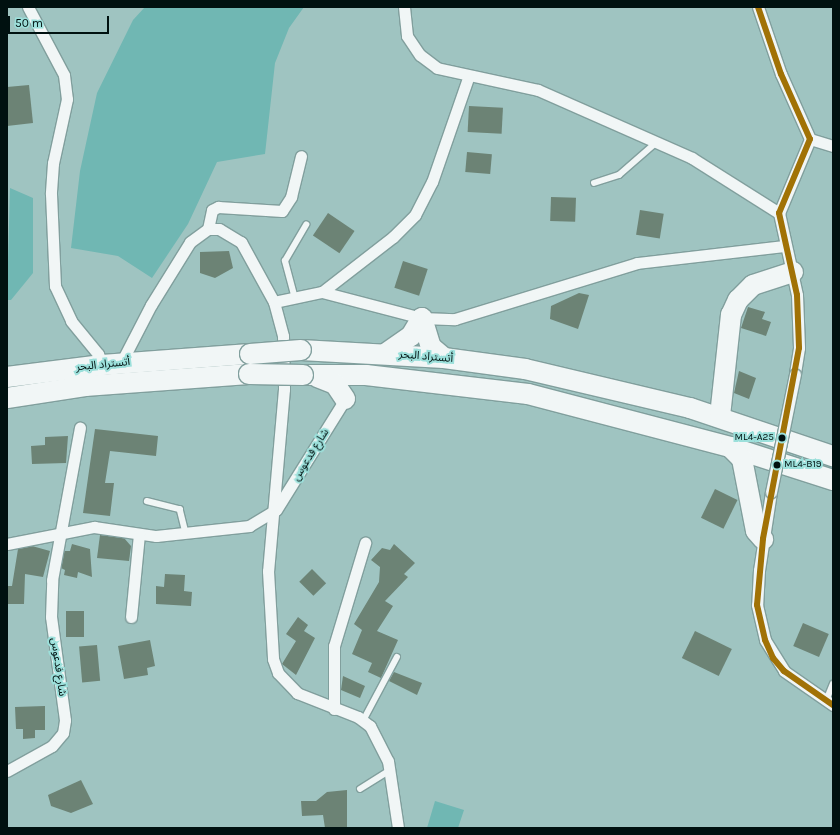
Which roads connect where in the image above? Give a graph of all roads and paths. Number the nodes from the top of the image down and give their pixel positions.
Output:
1 (28, 7) edge
2 (404, 7) edge
3 (758, 7) edge
4 (468, 78) junction
5 (810, 139) junction
6 (657, 142) junction
7 (833, 146) edge
8 (301, 156) dead end
9 (594, 183) dead end
10 (779, 213) junction
11 (306, 225) dead end
12 (208, 229) junction
13 (785, 246) junction
14 (793, 272) junction
15 (322, 292) junction
16 (294, 295) junction
17 (274, 302) junction
18 (422, 318) junction
19 (385, 354) junction
20 (444, 358) junction
21 (111, 364) junction
22 (307, 375) junction
23 (366, 375) junction
24 (7, 377) edge
25 (7, 398) edge
26 (345, 399) junction
27 (720, 416) junction
28 (80, 428) dead end
29 (730, 447) junction
30 (833, 456) edge
31 (781, 462) junction
32 (747, 480) junction
33 (833, 480) edge
34 (147, 501) dead end
35 (276, 510) junction
36 (62, 534) junction
37 (139, 534) junction
38 (186, 534) junction
39 (763, 539) junction
40 (365, 543) dead end
41 (7, 544) edge
42 (131, 617) dead end
43 (397, 657) dead end
44 (833, 684) edge
45 (830, 703) edge
46 (334, 709) junction
47 (363, 721) junction
48 (390, 770) junction
49 (7, 771) edge
50 (360, 789) dead end
51 (398, 828) edge

1 - 21 street
2 - 4 street
3 - 5 street
4 - 6 street
4 - 15 street
5 - 7 street
5 - 10 street
6 - 9 lane
6 - 10 street
8 - 12 street
10 - 13 street
11 - 16 lane
12 - 17 street, شارع فدعوس
12 - 21 street
13 - 14 street
13 - 18 street
14 - 27 highway
14 - 39 street, bridge
15 - 16 street
15 - 18 street
16 - 17 street
17 - 35 street, شارع فدعوس
18 - 19 highway
18 - 20 highway
19 - 20 highway, أتستراد البحر
19 - 21 highway, أتستراد البحر, bridge
20 - 27 highway, أتستراد البحر
21 - 24 highway, أتستراد البحر
22 - 23 highway, أتستراد البحر
22 - 25 highway, أتستراد البحر, bridge
22 - 26 highway
23 - 26 highway
23 - 29 highway, أتستراد البحر
26 - 35 street, شارع فدعوس
27 - 30 highway, أتستراد البحر
28 - 36 street, شارع فدعوس
29 - 31 highway, أتستراد البحر
29 - 32 highway
31 - 32 highway
31 - 33 highway, أتستراد البحر
32 - 39 highway
34 - 38 lane
35 - 38 street, شارع فدعوس
35 - 46 street, شارع فدعوس
36 - 37 street, شارع فدعوس
36 - 41 street, شارع فدعوس
36 - 49 street, شارع فدعوس
37 - 38 street, شارع فدعوس
37 - 42 street
39 - 45 street
40 - 46 street
43 - 47 lane
44 - 45 lane
46 - 47 street, شارع فدعوس
47 - 48 street
48 - 50 lane
48 - 51 street

